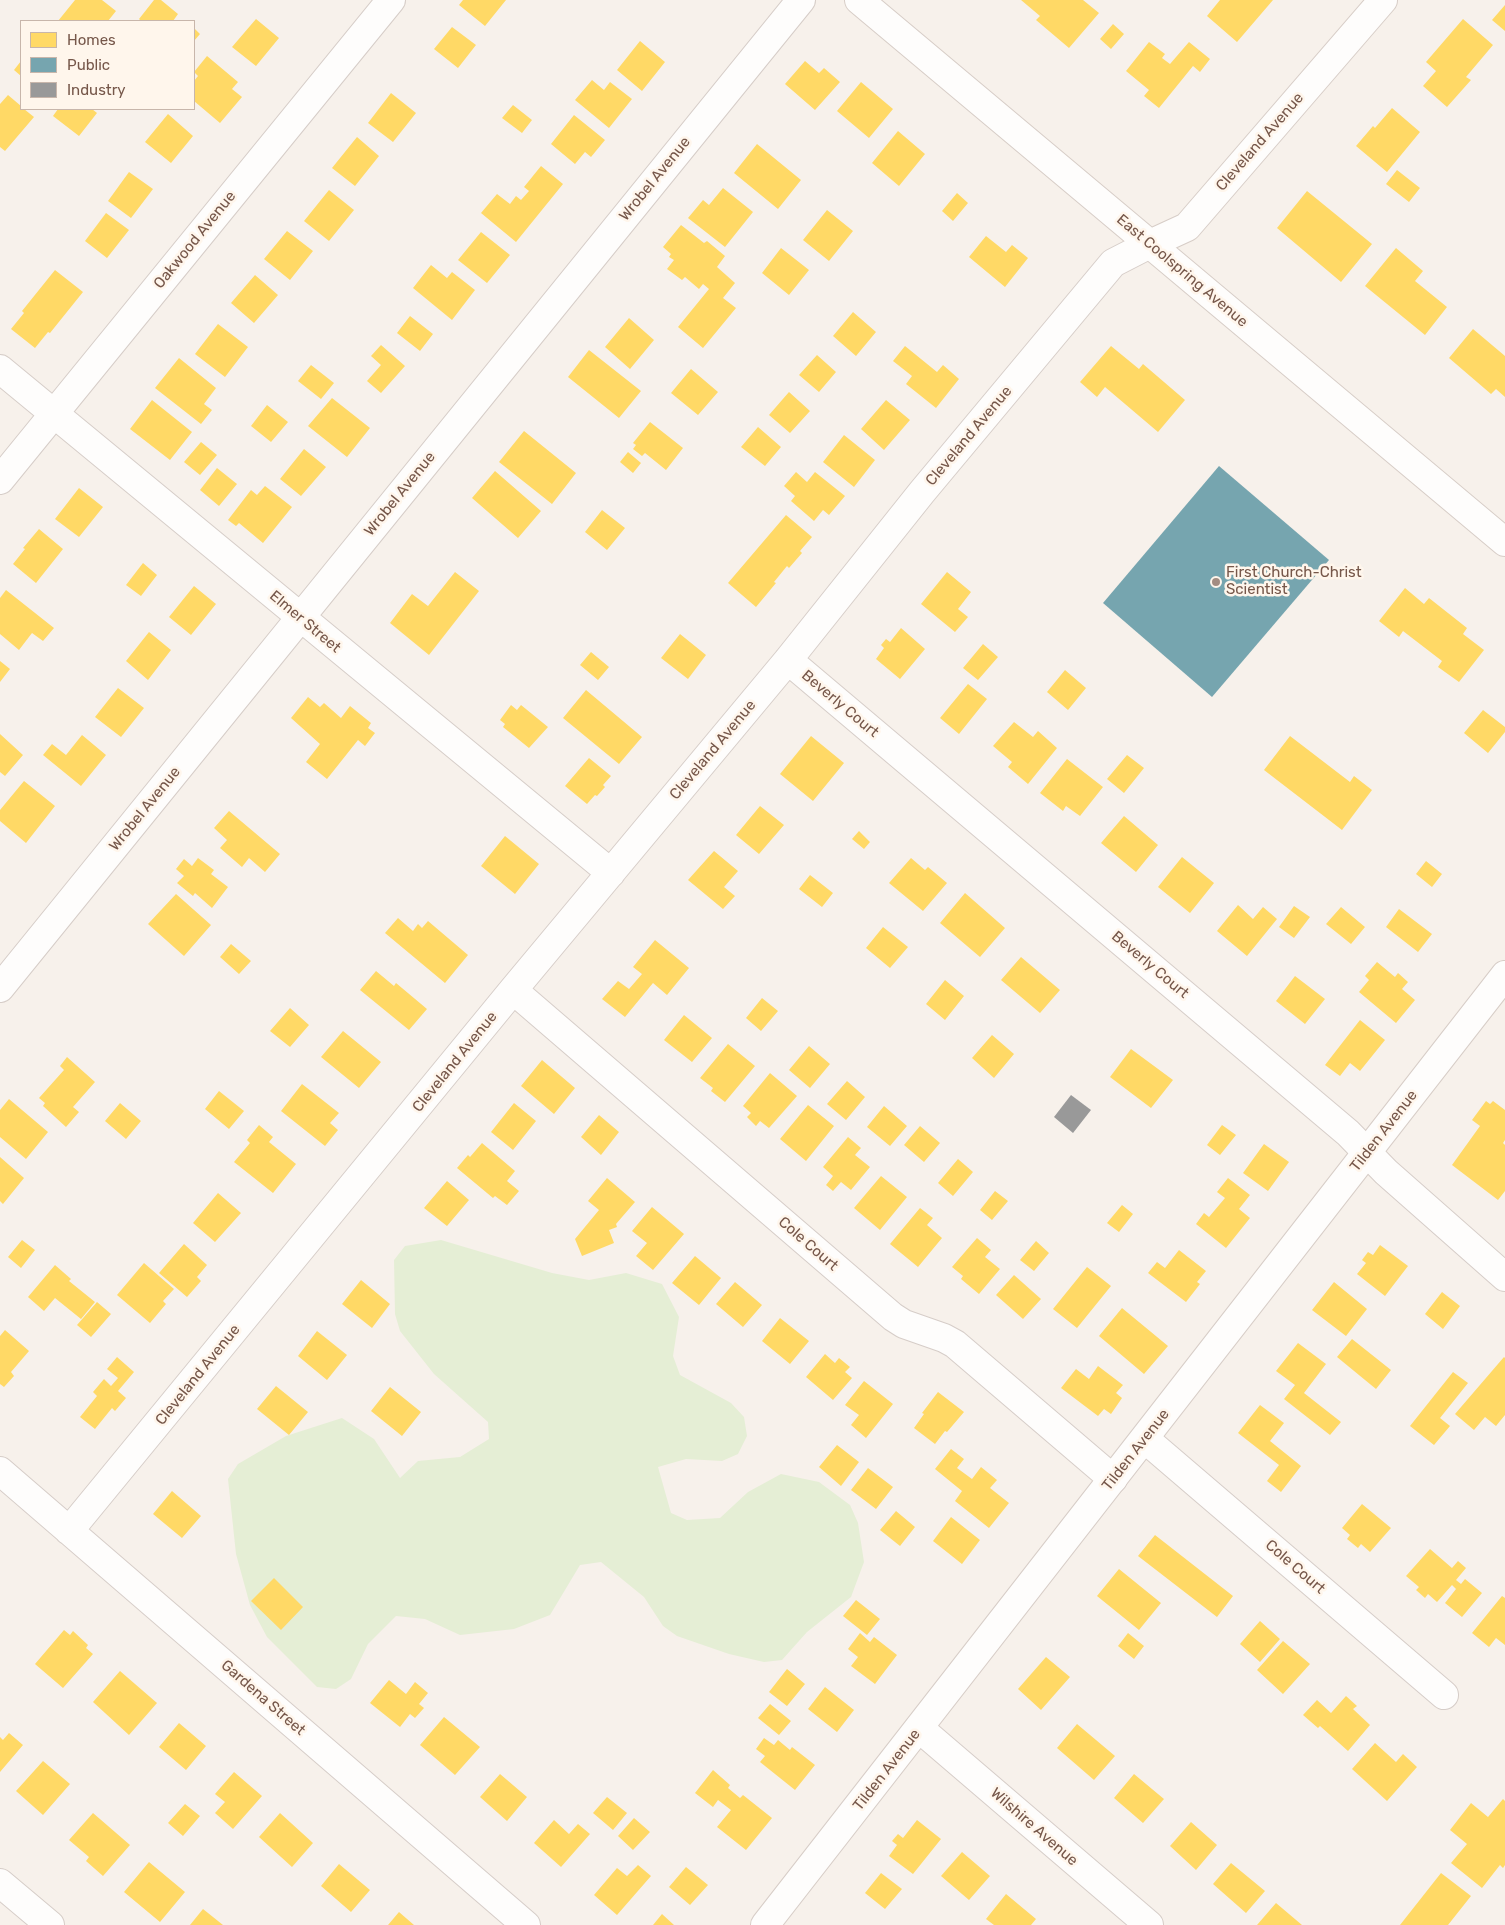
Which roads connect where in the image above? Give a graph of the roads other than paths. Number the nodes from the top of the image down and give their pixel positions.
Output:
1 (391, 0) edge
2 (800, 0) edge
3 (858, 0) edge
4 (1382, 0) edge
5 (1150, 244) junction
6 (0, 369) edge
7 (53, 414) junction
8 (0, 480) edge
9 (1501, 531) edge
10 (300, 618) junction
11 (788, 660) junction
12 (611, 873) junction
13 (1505, 975) edge
14 (0, 988) edge
15 (513, 990) junction
16 (1368, 1153) junction
17 (1505, 1277) edge
18 (1145, 1439) junction
19 (0, 1471) edge
20 (1112, 1479) junction
21 (69, 1531) junction
22 (1444, 1695) dead end
23 (919, 1728) junction
24 (0, 1883) edge
25 (50, 1925) edge
26 (526, 1925) edge
27 (765, 1925) edge
28 (1149, 1925) edge

1 - 7 street, Oakwood Avenue
2 - 10 street, Wrobel Avenue
3 - 5 street, East Coolspring Avenue
4 - 5 street, Cleveland Avenue
5 - 9 street, East Coolspring Avenue
5 - 11 street, Cleveland Avenue
6 - 7 street, Elmer Street
7 - 8 street, Oakwood Avenue
7 - 10 street, Elmer Street
10 - 12 street, Elmer Street
10 - 14 street, Wrobel Avenue
11 - 12 street, Cleveland Avenue
11 - 16 street, Beverly Court
12 - 15 street, Cleveland Avenue
13 - 16 street, Tilden Avenue
15 - 20 street, Cole Court
15 - 21 street, Cleveland Avenue
16 - 17 street, Beverly Court
16 - 18 street, Tilden Avenue
18 - 20 street, Tilden Avenue
18 - 22 street, Cole Court
19 - 21 street, Gardena Street
20 - 23 street, Tilden Avenue
21 - 26 street, Gardena Street
23 - 27 street, Tilden Avenue
23 - 28 street, Wilshire Avenue
24 - 25 street

